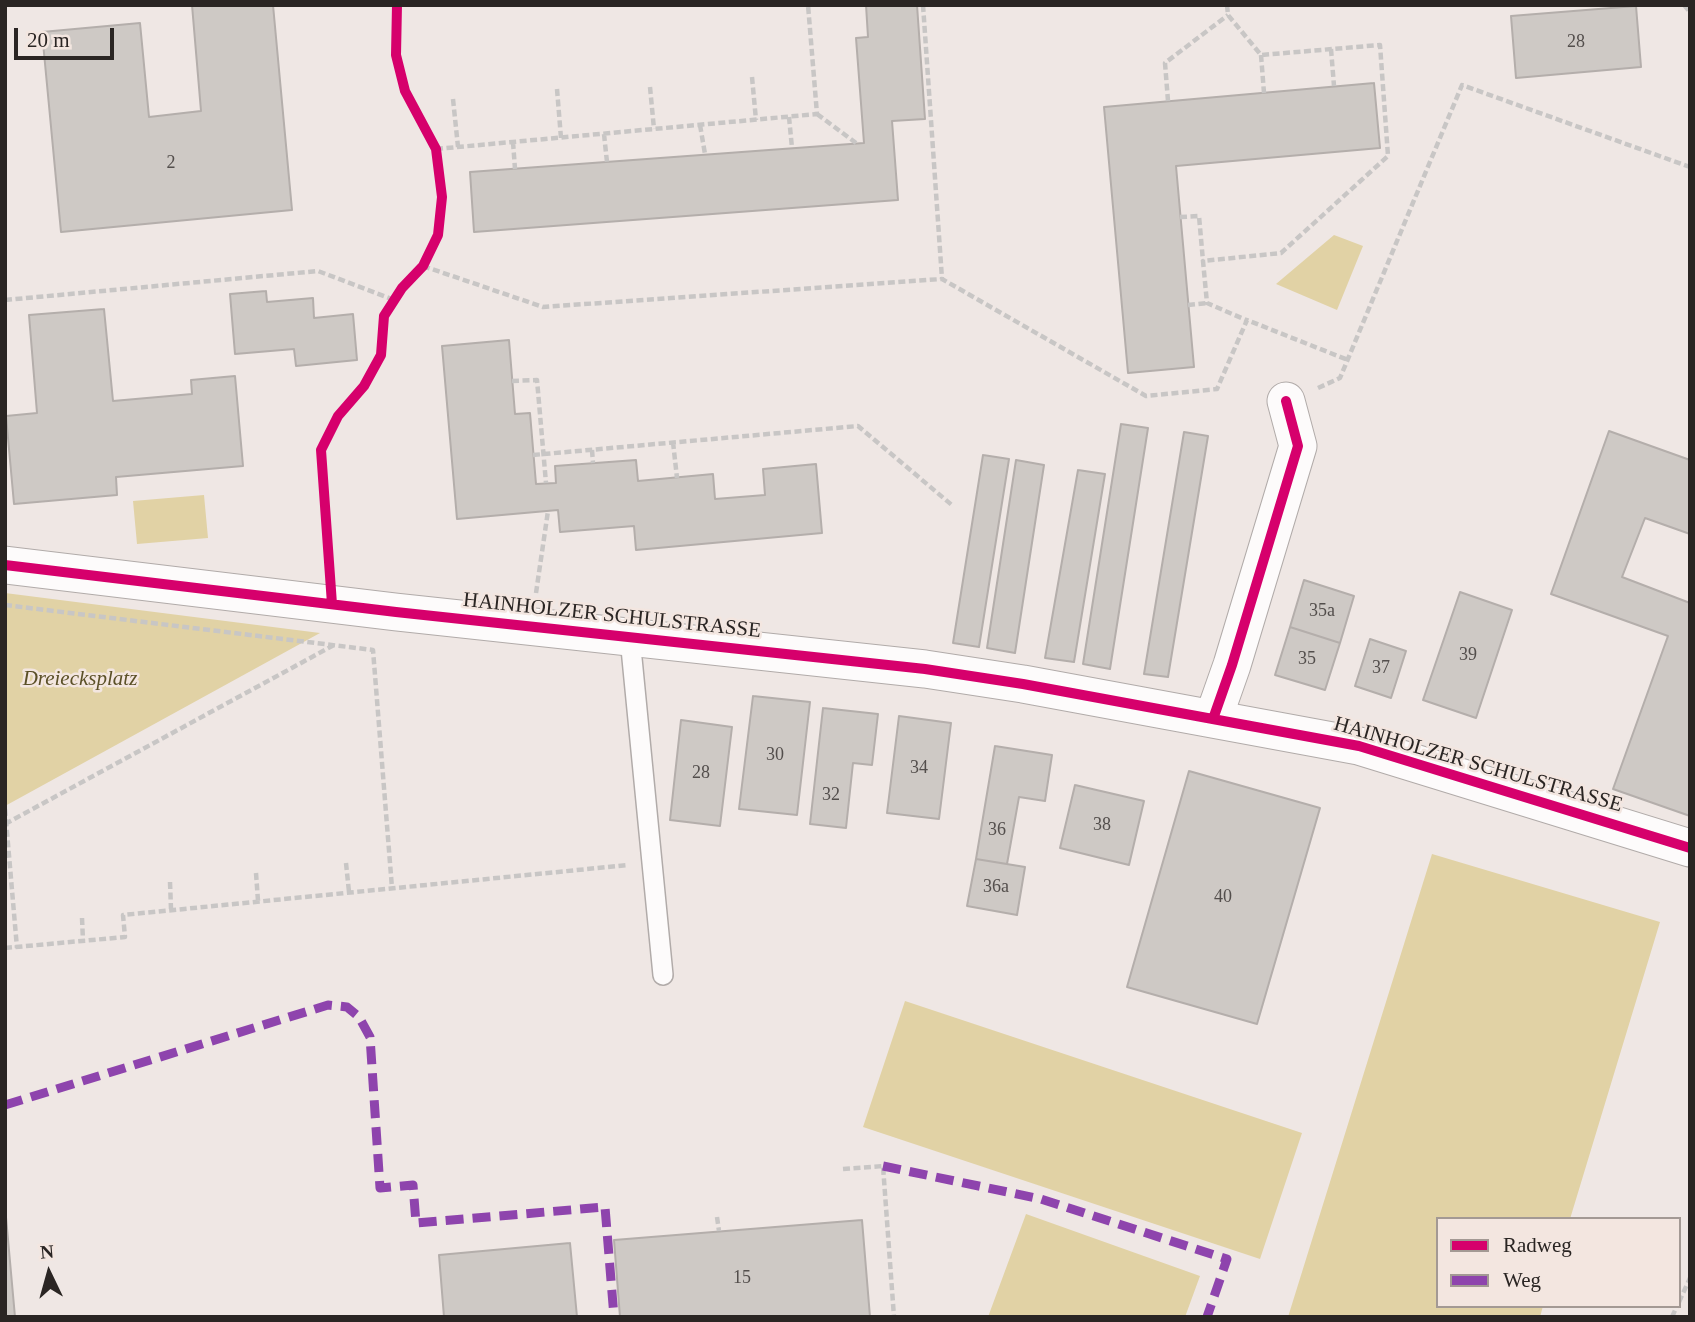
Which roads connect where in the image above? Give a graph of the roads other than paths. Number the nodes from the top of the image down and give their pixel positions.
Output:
1 (1286, 401) road end
2 (5, 565) edge
3 (630, 638) junction
4 (1213, 719) junction
5 (1690, 848) edge
6 (663, 975) dead end

1 - 4 street
2 - 3 street, HAINHOLZER SCHULSTRASSE
3 - 4 street, HAINHOLZER SCHULSTRASSE
3 - 6 lane
4 - 5 street, HAINHOLZER SCHULSTRASSE

